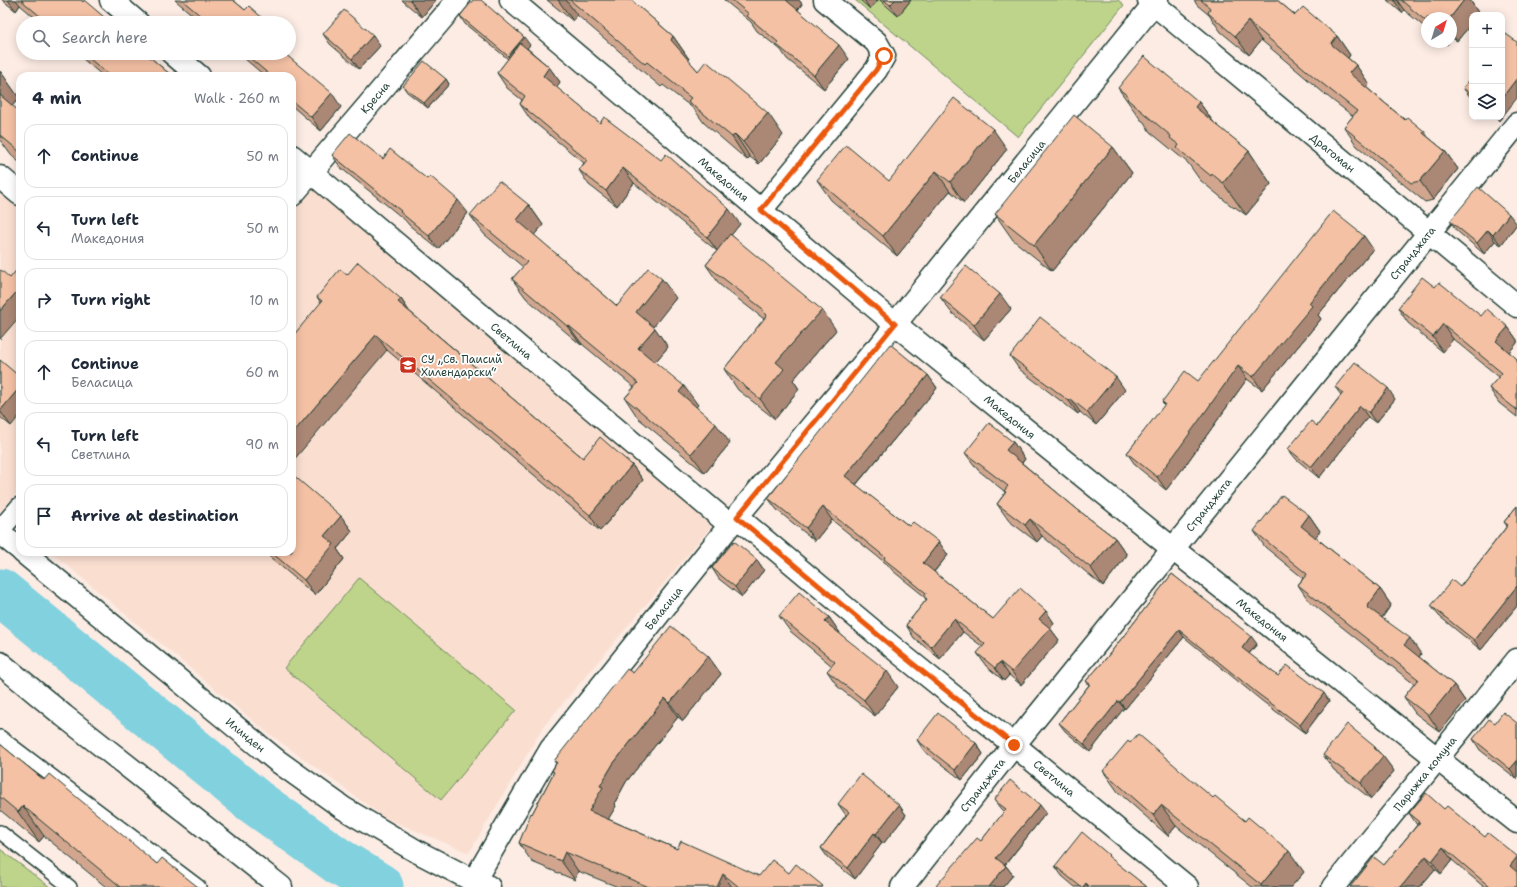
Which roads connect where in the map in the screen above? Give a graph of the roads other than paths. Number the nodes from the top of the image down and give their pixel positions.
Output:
1 (111, 0) edge
2 (458, 0) edge
3 (510, 0) edge
4 (825, 0) edge
5 (1153, 1) edge
6 (130, 16) edge
7 (180, 60) edge
8 (194, 72) edge
9 (1517, 124) edge
10 (296, 160) edge
11 (311, 173) junction
12 (0, 177) edge
13 (296, 190) edge
14 (16, 191) edge
15 (761, 210) junction
16 (1428, 233) junction
17 (1517, 306) edge
18 (895, 324) junction
19 (874, 351) joint
20 (16, 512) edge
21 (734, 521) junction
22 (0, 532) edge
23 (16, 546) edge
24 (1173, 549) junction
25 (28, 556) edge
26 (1517, 660) edge
27 (0, 663) edge
28 (0, 737) edge
29 (1014, 745) junction
30 (1438, 759) junction
31 (1517, 822) edge
32 (0, 832) edge
33 (482, 884) edge
34 (70, 887) edge
35 (199, 887) edge
36 (281, 887) edge
37 (902, 887) edge
38 (1187, 887) edge
39 (1333, 887) edge

1 - 6 street
2 - 11 street, Кресна
3 - 15 street, Македония
4 - 15 street
5 - 16 street, Драгоман
5 - 18 street, Беласица
7 - 8 street
9 - 16 street, Странджата
10 - 11 street, Светлина
11 - 13 street, Кресна
11 - 21 street, Светлина
12 - 14 street
15 - 18 street, Македония
16 - 17 street, Драгоман
16 - 24 street, Странджата
18 - 19 street
18 - 24 street, Македония
19 - 21 street, Беласица
20 - 22 street
21 - 29 street, Светлина
21 - 33 street, Беласица
22 - 23 street
24 - 29 street, Странджата
24 - 30 street, Македония
25 - 33 street, Илинден
26 - 30 street, Парижка комуна
27 - 36 street
28 - 35 lane
29 - 37 street, Странджата
29 - 38 street, Светлина
30 - 31 street, Македония
30 - 39 street, Парижка комуна
32 - 34 lane

